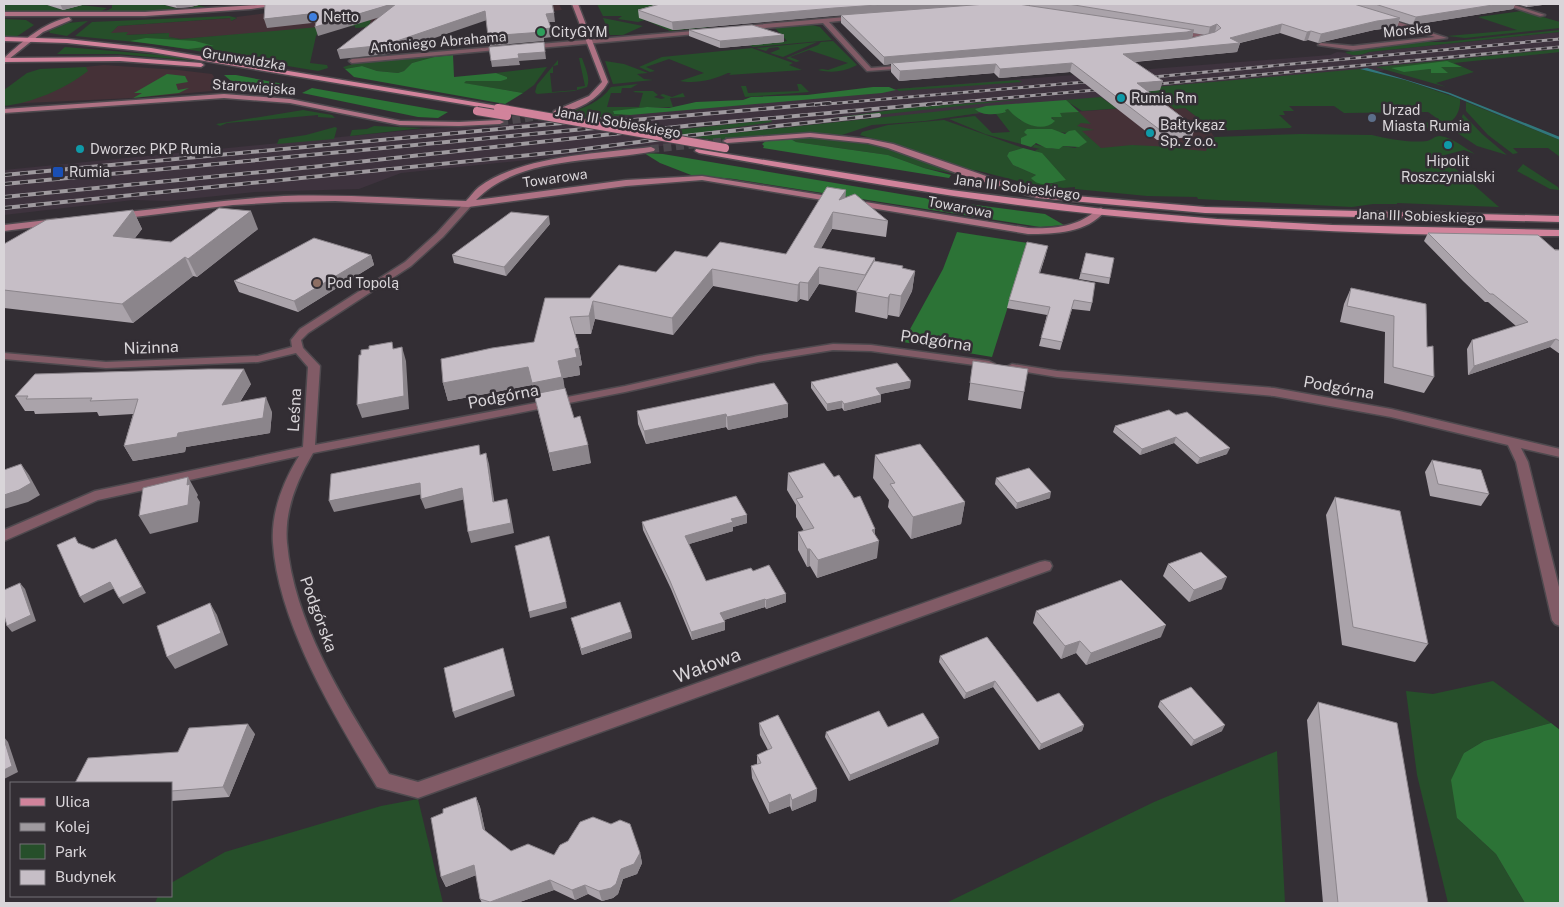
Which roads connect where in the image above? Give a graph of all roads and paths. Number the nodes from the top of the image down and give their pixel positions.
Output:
1 (286, 4) edge
2 (575, 4) edge
3 (1027, 4) edge
4 (1506, 4) edge
5 (1018, 5) edge
6 (995, 6) edge
7 (1005, 6) junction
8 (1034, 10) edge
9 (6, 14) edge
10 (47, 14) junction
11 (91, 15) junction
12 (1542, 15) dead end
13 (1373, 16) edge
14 (868, 18) edge
15 (825, 21) junction
16 (46, 26) junction
17 (733, 29) edge
18 (713, 31) edge
19 (1170, 31) edge
20 (4, 39) edge
21 (28, 39) junction
22 (590, 42) junction
23 (1194, 42) edge
24 (1321, 45) edge
25 (522, 47) edge
26 (513, 48) edge
27 (4, 60) edge
28 (352, 61) edge
29 (919, 66) edge
30 (498, 108) joint
31 (4, 110) edge
32 (477, 111) joint
33 (557, 113) tunnel mouth
34 (500, 122) tunnel mouth
35 (726, 145) junction
36 (652, 149) tunnel mouth
37 (1040, 196) junction
38 (468, 204) junction
39 (1101, 211) junction
40 (110, 217) edge
41 (1560, 219) edge
42 (65, 221) edge
43 (4, 228) edge
44 (1560, 233) edge
45 (298, 348) junction
46 (4, 356) edge
47 (1512, 441) junction
48 (309, 450) junction
49 (1560, 453) edge
50 (4, 536) edge
51 (1045, 566) dead end
52 (1560, 620) edge
53 (383, 781) joint

1 - 11 main road
2 - 22 main road
3 - 5 street
4 - 12 street
5 - 7 street
6 - 7 street
7 - 8 street
9 - 10 main road
10 - 11 main road
10 - 16 main road
11 - 16 main road
13 - 24 street, Morska
14 - 15 street
15 - 17 street
15 - 29 street
16 - 21 main road
18 - 22 street, Antoniego Abrahama
19 - 23 street
20 - 21 main road, Grunwaldzka
21 - 27 main road, Grunwaldzka
21 - 30 main road, Grunwaldzka
22 - 25 street, Antoniego Abrahama
22 - 33 main road
26 - 28 street, Antoniego Abrahama
27 - 32 main road, Grunwaldzka
30 - 35 main road, Jana III Sobieskiego, bridge
31 - 34 main road, Starowiejska
32 - 39 main road, Jana III Sobieskiego, bridge
35 - 37 main road, Jana III Sobieskiego
35 - 37 main road
36 - 38 main road
37 - 41 main road, Jana III Sobieskiego
38 - 39 main road, Towarowa
38 - 40 main road, Towarowa
38 - 45 street
39 - 44 main road, Jana III Sobieskiego
42 - 43 main road
45 - 46 street, Nizinna
45 - 48 street, Leśna
47 - 48 street, Podgórna
47 - 49 street, Podgórna
47 - 52 street
48 - 50 street, Leśna
48 - 53 street, Podgórska
51 - 53 street, Wałowa

